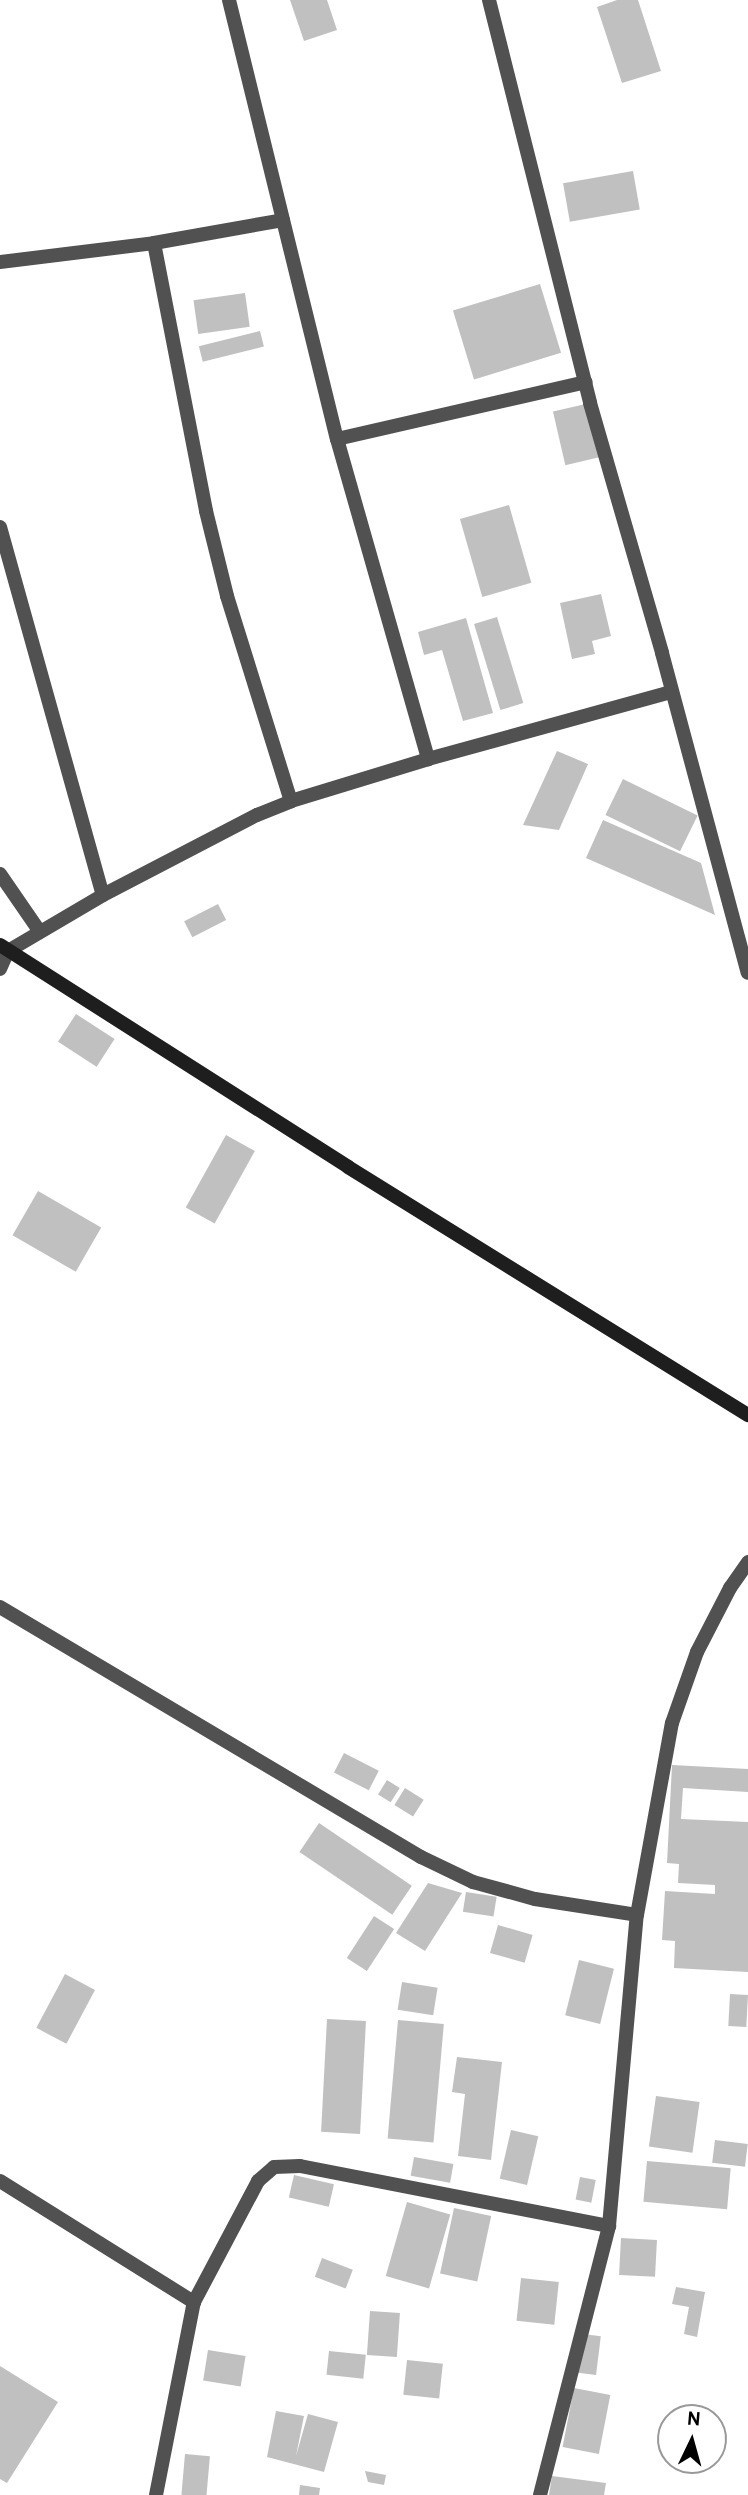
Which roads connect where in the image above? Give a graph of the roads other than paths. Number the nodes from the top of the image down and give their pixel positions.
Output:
1 (229, 0) edge
2 (489, 0) edge
3 (283, 220) junction
4 (155, 243) junction
5 (0, 262) edge
6 (586, 382) junction
7 (337, 439) junction
8 (0, 527) edge
9 (672, 692) junction
10 (428, 759) junction
11 (291, 802) junction
12 (0, 874) edge
13 (103, 895) junction
14 (40, 932) junction
15 (4, 948) edge
16 (0, 969) edge
17 (748, 973) edge
18 (748, 1415) edge
19 (748, 1562) edge
20 (0, 1607) edge
21 (637, 1915) junction
22 (0, 2181) edge
23 (608, 2226) junction
24 (194, 2302) junction
25 (156, 2495) edge
26 (540, 2495) edge

1 - 3 street
2 - 6 street
3 - 4 street
3 - 7 street
4 - 5 street
4 - 11 street
6 - 7 street
6 - 9 street
7 - 10 street
8 - 13 street
9 - 10 street
9 - 17 street
10 - 11 street
11 - 13 street
12 - 14 street
13 - 14 street
14 - 15 street
15 - 16 street
15 - 18 street
19 - 21 street
20 - 21 street
21 - 23 street
22 - 24 street
23 - 24 street
23 - 26 street
24 - 25 street

